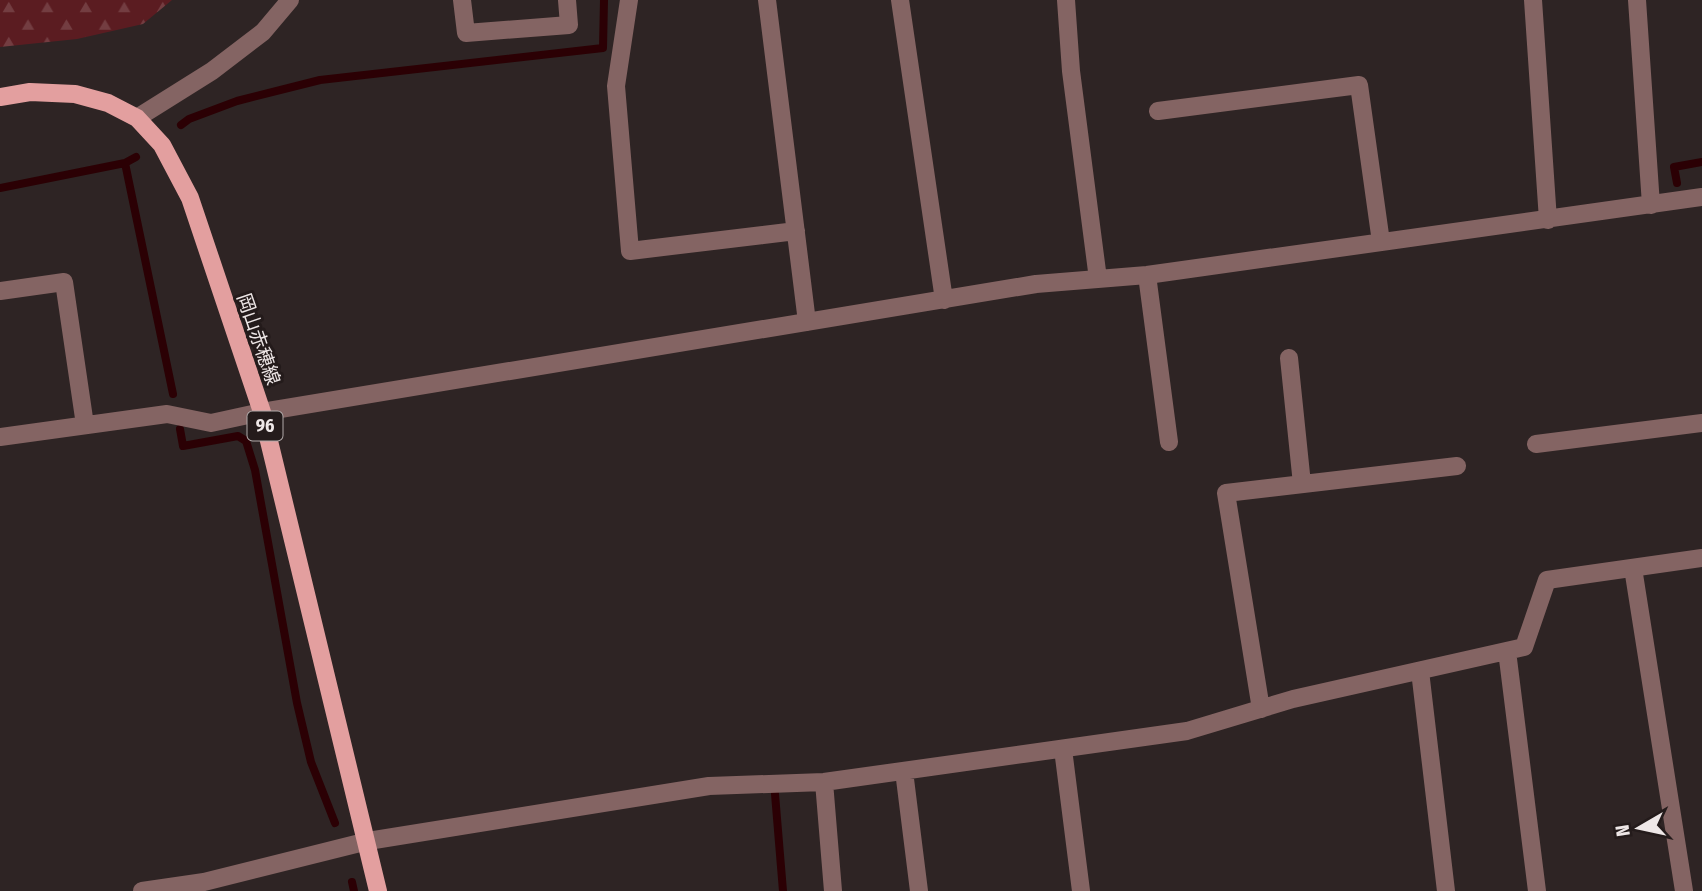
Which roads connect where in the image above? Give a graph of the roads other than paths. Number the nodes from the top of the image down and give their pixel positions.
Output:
1 (290, 0) edge
2 (462, 0) edge
3 (568, 0) edge
4 (629, 0) edge
5 (767, 0) edge
6 (900, 0) edge
7 (1066, 0) edge
8 (1533, 0) edge
9 (1637, 0) edge
10 (0, 97) edge
11 (1158, 111) dead end
12 (137, 118) junction
13 (1702, 197) edge
14 (1651, 205) junction
15 (1548, 220) junction
16 (796, 231) junction
17 (1381, 242) junction
18 (1147, 275) junction
19 (1098, 279) junction
20 (0, 291) edge
21 (944, 300) junction
22 (807, 322) junction
23 (1289, 358) dead end
24 (262, 412) junction
25 (1702, 422) edge
26 (85, 425) junction
27 (0, 437) edge
28 (1169, 442) dead end
29 (1536, 444) dead end
30 (1457, 466) dead end
31 (1302, 484) junction
32 (1702, 558) edge
33 (1633, 568) junction
34 (1507, 651) junction
35 (1420, 671) junction
36 (1261, 709) junction
37 (1063, 748) junction
38 (904, 771) junction
39 (824, 782) junction
40 (368, 841) junction
41 (229, 884) edge
42 (142, 891) edge
43 (379, 891) edge
44 (833, 891) edge
45 (919, 891) edge
46 (1080, 891) edge
47 (1446, 891) edge
48 (1537, 891) edge
49 (1684, 891) edge

1 - 12 street
2 - 3 street
4 - 16 street
5 - 16 street
6 - 21 street
7 - 19 street
8 - 15 street
9 - 14 street
10 - 12 main road, 岡山赤穂線 / 96
11 - 17 street
12 - 24 main road, 岡山赤穂線 / 96
13 - 14 street
14 - 15 street
15 - 17 street
16 - 22 street
17 - 18 street
18 - 19 street
18 - 28 street
19 - 21 street
20 - 26 street
21 - 22 street
22 - 24 street
23 - 31 street
24 - 26 street
24 - 40 main road, 岡山赤穂線 / 96
25 - 29 street
26 - 27 street
30 - 31 street
31 - 36 street
32 - 33 street
33 - 34 street
33 - 49 street
34 - 35 street
34 - 48 street
35 - 36 street
35 - 47 street
36 - 37 street
37 - 38 street
37 - 46 street
38 - 39 street
38 - 45 street
39 - 40 street
39 - 44 street
40 - 41 street
40 - 43 main road, 岡山赤穂線 / 96
41 - 42 street

